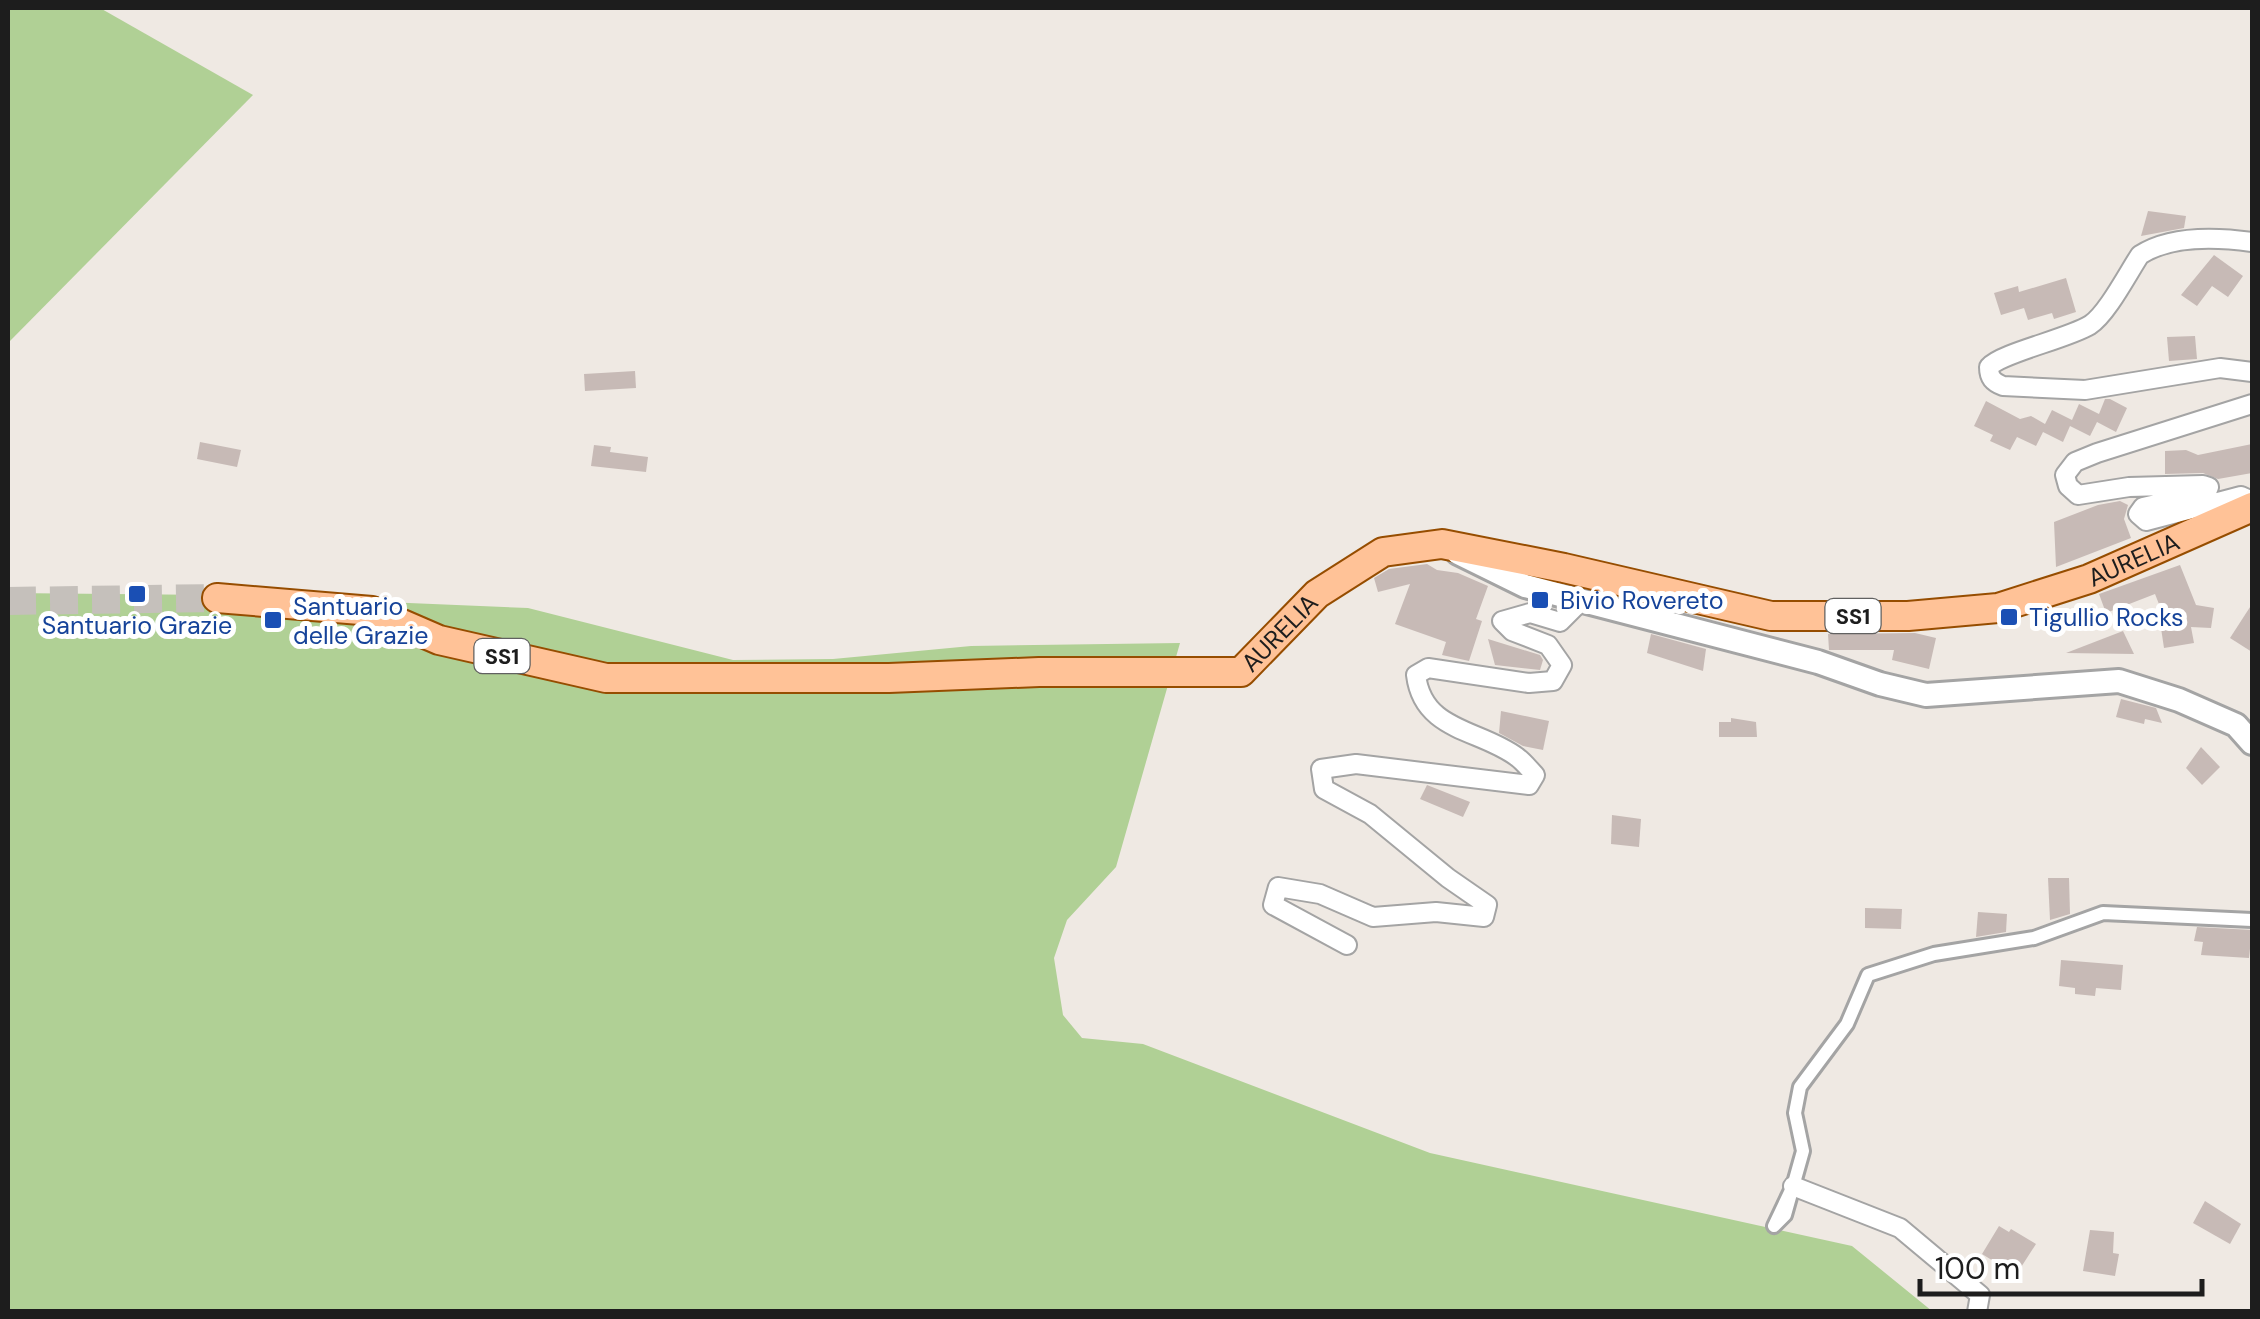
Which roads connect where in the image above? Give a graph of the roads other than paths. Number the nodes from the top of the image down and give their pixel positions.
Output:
1 (2252, 242) edge
2 (2252, 372) edge
3 (2252, 404) edge
4 (2252, 504) edge
5 (1442, 544) junction
6 (217, 598) tunnel mouth
7 (1579, 602) junction
8 (2252, 742) edge
9 (2252, 920) edge
10 (1348, 945) dead end
11 (1793, 1186) joint
12 (1976, 1312) edge

1 - 2 street
3 - 4 street
4 - 5 main road, AURELIA / SS1
5 - 6 main road, AURELIA / SS1
5 - 7 street
7 - 8 street
7 - 10 street
9 - 11 street
11 - 12 street

